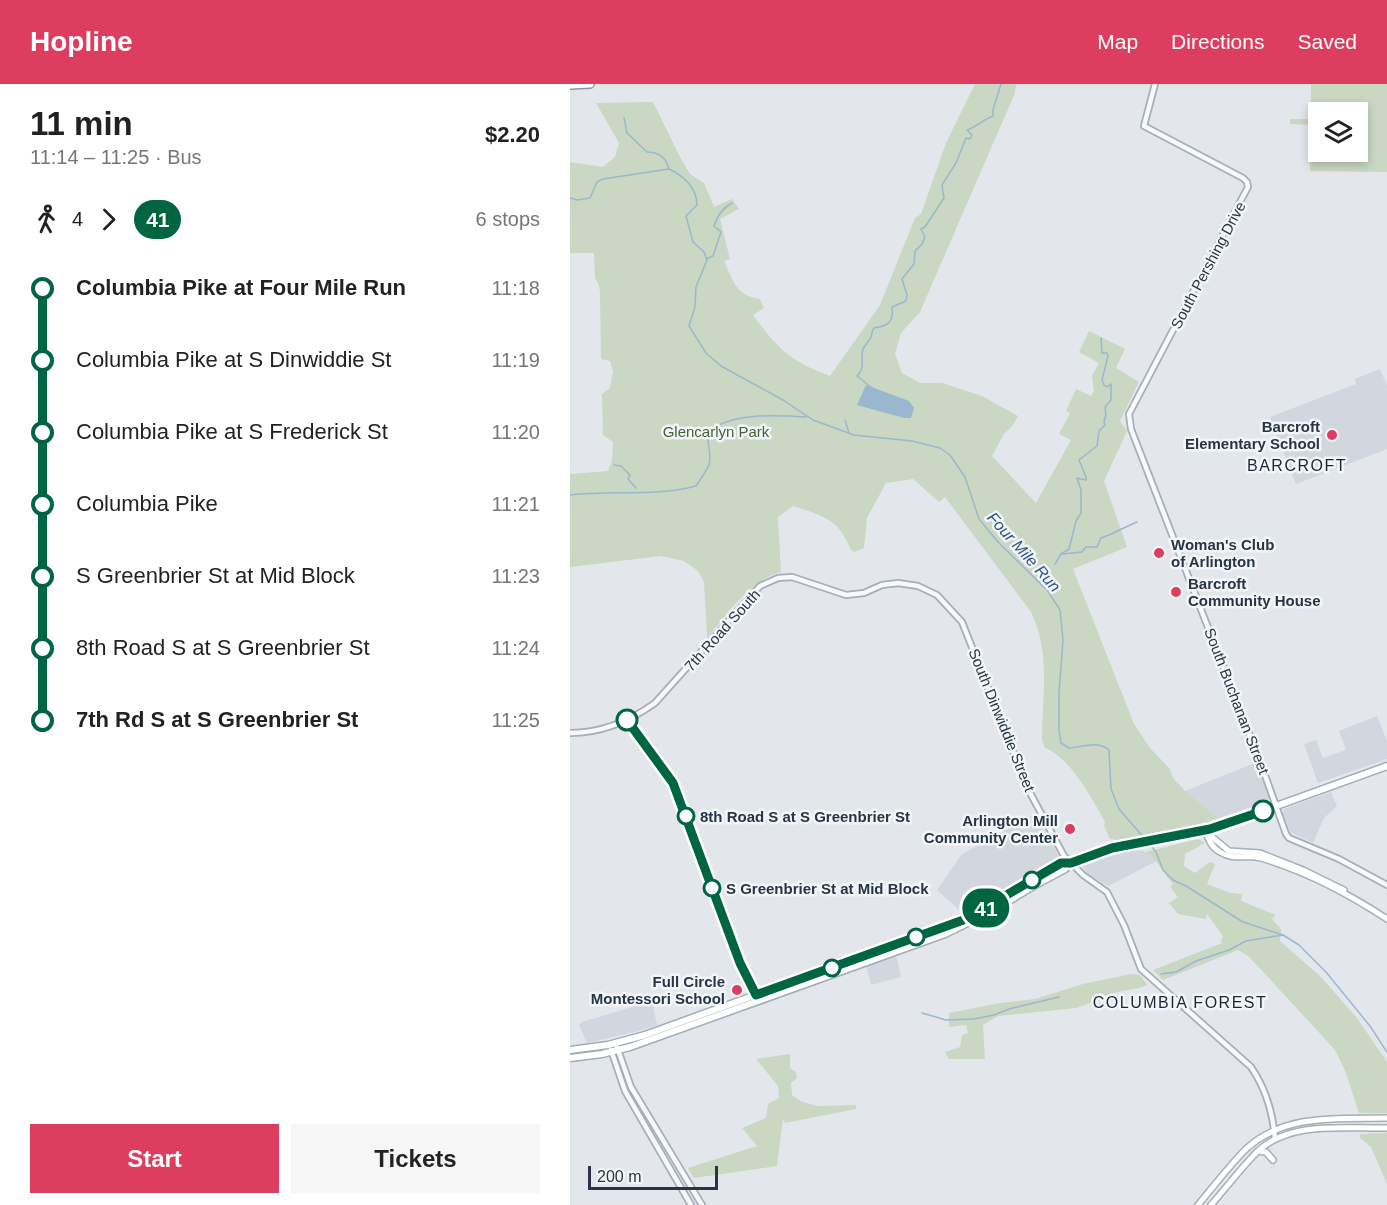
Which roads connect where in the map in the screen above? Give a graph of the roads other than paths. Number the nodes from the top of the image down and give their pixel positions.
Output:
1 (590, 84) edge
2 (1155, 84) edge
3 (570, 85) edge
4 (1131, 429) joint
5 (950, 609) joint
6 (570, 733) edge
7 (1387, 765) edge
8 (1276, 806) junction
9 (1208, 829) junction
10 (1071, 863) junction
11 (1387, 885) edge
12 (1387, 917) edge
13 (612, 1044) junction
14 (570, 1050) edge
15 (615, 1051) junction
16 (570, 1058) edge
17 (1387, 1118) edge
18 (1387, 1128) edge
19 (1275, 1129) junction
20 (1275, 1139) junction
21 (1258, 1151) junction
22 (1273, 1160) dead end
23 (691, 1205) edge
24 (702, 1205) edge
25 (1198, 1205) edge
26 (1211, 1205) edge

1 - 3 highway
2 - 4 street, South Pershing Drive
4 - 8 street, South Buchanan Street
5 - 6 street, 7th Road South
5 - 10 street, South Dinwiddie Street
7 - 8 main road
8 - 9 main road
8 - 11 street, South Buchanan Street
9 - 10 main road
9 - 12 main road
10 - 13 main road
10 - 15 main road
10 - 19 street, South Dinwiddie Street
13 - 14 main road
13 - 15 street
15 - 16 main road
15 - 23 street
15 - 24 street
17 - 19 main road
18 - 20 main road
19 - 20 street, South Dinwiddie Street
19 - 25 main road
20 - 21 main road
21 - 22 main road
21 - 26 main road

